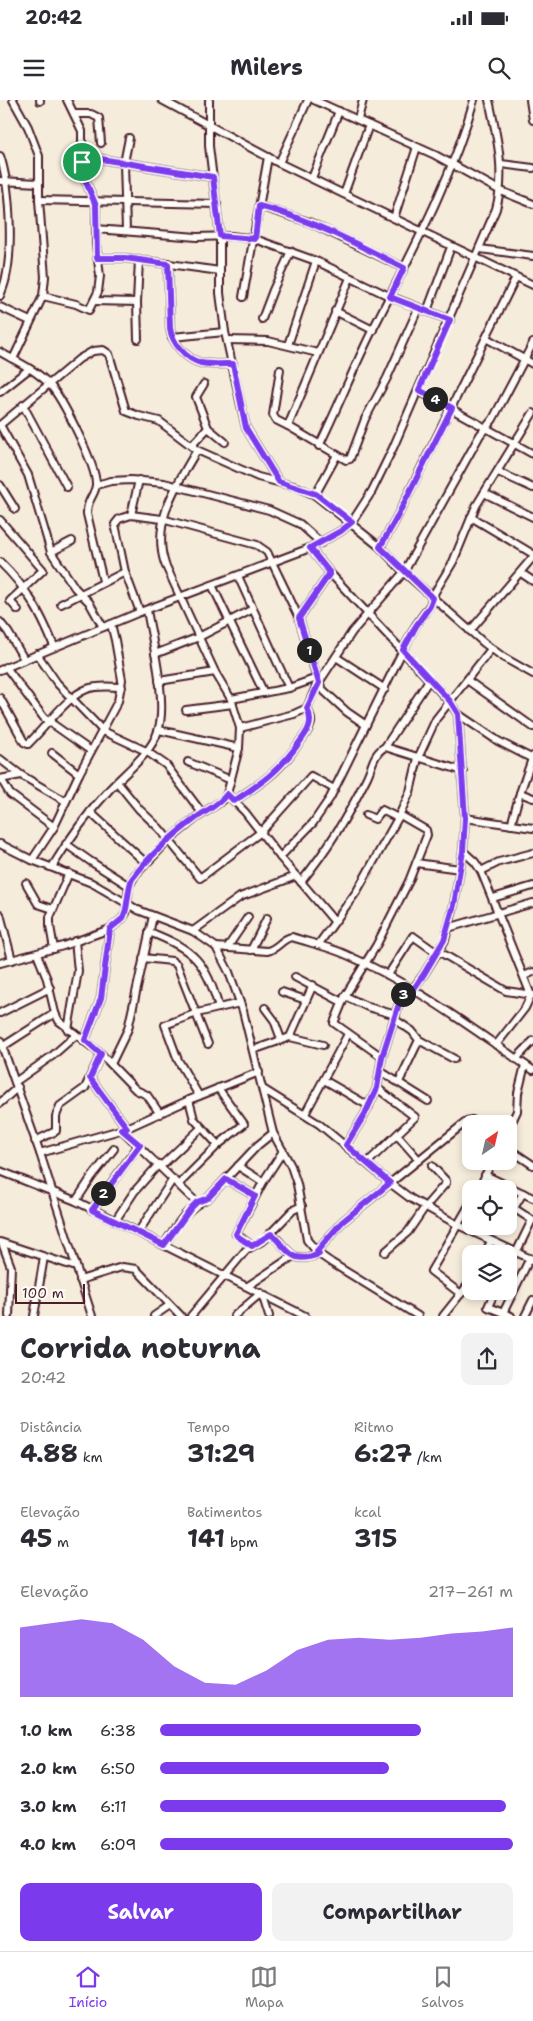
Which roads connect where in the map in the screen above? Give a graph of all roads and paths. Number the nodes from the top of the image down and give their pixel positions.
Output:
1 (13, 100) edge
2 (67, 100) edge
3 (162, 100) edge
4 (209, 100) edge
5 (308, 100) edge
6 (314, 100) edge
7 (363, 100) edge
8 (474, 100) edge
9 (489, 100) edge
10 (530, 100) edge
11 (325, 102) edge
12 (339, 111) junction
13 (75, 114) junction
14 (358, 119) junction
15 (533, 120) edge
16 (209, 124) junction
17 (369, 125) junction
18 (129, 138) dead end
19 (101, 143) dead end
20 (417, 147) junction
21 (0, 156) edge
22 (82, 156) junction
23 (268, 157) junction
24 (124, 163) junction
25 (279, 163) junction
26 (501, 164) junction
27 (452, 165) junction
28 (533, 168) edge
29 (213, 177) junction
30 (312, 178) junction
31 (3, 181) edge
32 (39, 183) junction
33 (501, 191) junction
34 (344, 194) junction
35 (39, 200) junction
36 (95, 201) junction
37 (124, 203) junction
38 (217, 204) junction
39 (533, 204) edge
40 (259, 206) junction
41 (394, 218) junction
42 (96, 229) junction
43 (126, 230) junction
44 (422, 232) junction
45 (220, 236) junction
46 (255, 239) junction
47 (451, 247) junction
48 (480, 249) junction
49 (291, 251) junction
50 (533, 256) edge
51 (97, 258) junction
52 (476, 258) junction
53 (139, 260) junction
54 (316, 261) junction
55 (168, 264) junction
56 (404, 268) junction
57 (220, 271) junction
58 (516, 277) junction
59 (350, 278) junction
60 (533, 285) edge
61 (0, 296) edge
62 (42, 296) junction
63 (244, 297) dead end
64 (390, 297) junction
65 (94, 301) junction
66 (137, 302) junction
67 (0, 307) edge
68 (418, 309) junction
69 (335, 311) junction
70 (427, 311) junction
71 (262, 319) dead end
72 (450, 320) junction
73 (30, 321) junction
74 (373, 330) junction
75 (225, 332) junction
76 (172, 337) junction
77 (486, 338) junction
78 (138, 339) dead end
79 (227, 340) junction
80 (533, 343) edge
81 (288, 345) junction
82 (0, 352) edge
83 (318, 353) junction
84 (13, 359) junction
85 (524, 359) junction
86 (233, 364) junction
87 (533, 364) edge
88 (29, 369) junction
89 (280, 370) dead end
90 (49, 384) junction
91 (204, 384) dead end
92 (419, 390) junction
93 (0, 392) edge
94 (23, 406) junction
95 (452, 408) junction
96 (533, 413) edge
97 (0, 425) edge
98 (288, 426) junction
99 (487, 427) junction
100 (208, 428) junction
101 (225, 442) dead end
102 (515, 444) junction
103 (319, 446) junction
104 (195, 447) junction
105 (533, 454) edge
106 (337, 456) junction
107 (498, 472) junction
108 (139, 480) junction
109 (279, 482) junction
110 (0, 485) edge
111 (96, 485) junction
112 (67, 487) dead end
113 (175, 487) junction
114 (533, 488) edge
115 (484, 493) junction
116 (316, 494) junction
117 (15, 509) dead end
118 (130, 515) junction
119 (533, 516) edge
120 (471, 517) junction
121 (162, 519) junction
122 (0, 520) edge
123 (352, 522) junction
124 (72, 541) dead end
125 (321, 543) junction
126 (380, 547) junction
127 (310, 548) junction
128 (51, 552) junction
129 (533, 556) edge
130 (0, 562) edge
131 (272, 562) junction
132 (125, 572) junction
133 (404, 572) junction
134 (330, 573) junction
135 (521, 573) junction
136 (238, 576) junction
137 (104, 581) junction
138 (533, 581) edge
139 (212, 585) junction
140 (24, 587) junction
141 (82, 594) junction
142 (181, 597) junction
143 (433, 598) junction
144 (61, 604) dead end
145 (253, 609) junction
146 (18, 610) dead end
147 (147, 610) junction
148 (140, 612) junction
149 (368, 613) junction
150 (299, 618) junction
151 (0, 622) edge
152 (228, 622) junction
153 (110, 624) junction
154 (103, 627) junction
155 (470, 632) junction
156 (199, 637) junction
157 (54, 646) junction
158 (491, 649) junction
159 (403, 650) junction
160 (37, 654) junction
161 (155, 654) junction
162 (336, 658) junction
163 (24, 660) junction
164 (3, 668) edge
165 (215, 672) junction
166 (533, 674) edge
167 (318, 680) junction
168 (429, 680) junction
169 (467, 680) junction
170 (159, 681) junction
171 (122, 687) junction
172 (289, 688) junction
173 (385, 688) junction
174 (264, 693) junction
175 (0, 698) edge
176 (71, 698) junction
177 (450, 701) junction
178 (232, 702) junction
179 (307, 708) junction
180 (186, 710) dead end
181 (458, 714) junction
182 (49, 723) junction
183 (366, 725) junction
184 (533, 727) edge
185 (240, 728) junction
186 (159, 730) junction
187 (103, 731) junction
188 (385, 747) junction
189 (238, 748) junction
190 (146, 751) junction
191 (91, 752) junction
192 (52, 753) dead end
193 (533, 757) edge
194 (418, 758) junction
195 (0, 759) edge
196 (188, 762) dead end
197 (463, 771) junction
198 (78, 774) junction
199 (21, 775) junction
200 (0, 779) edge
201 (231, 780) junction
202 (116, 782) junction
203 (334, 789) junction
204 (520, 793) junction
205 (227, 794) junction
206 (533, 798) edge
207 (234, 801) junction
208 (65, 802) junction
209 (90, 812) junction
210 (202, 813) junction
211 (366, 815) dead end
212 (399, 817) junction
213 (465, 818) junction
214 (511, 825) junction
215 (54, 827) junction
216 (533, 828) edge
217 (261, 832) junction
218 (169, 840) junction
219 (0, 844) edge
220 (66, 844) junction
221 (463, 851) junction
222 (533, 853) edge
223 (280, 857) junction
224 (32, 860) junction
225 (146, 862) junction
226 (416, 863) junction
227 (52, 867) junction
228 (460, 870) junction
229 (481, 871) junction
230 (69, 873) junction
231 (296, 876) junction
232 (301, 882) junction
233 (26, 883) dead end
234 (129, 886) junction
235 (533, 886) edge
236 (493, 898) junction
237 (126, 902) junction
238 (533, 903) edge
239 (53, 909) junction
240 (499, 913) junction
241 (0, 914) edge
242 (153, 916) junction
243 (248, 917) dead end
244 (267, 918) dead end
245 (334, 921) junction
246 (448, 928) junction
247 (110, 929) junction
248 (193, 931) junction
249 (149, 932) junction
250 (75, 941) junction
251 (318, 945) junction
252 (216, 947) junction
253 (227, 948) junction
254 (54, 949) junction
255 (251, 950) junction
256 (438, 952) junction
257 (37, 954) junction
258 (143, 958) junction
259 (12, 960) junction
260 (0, 963) edge
261 (365, 963) junction
262 (533, 972) edge
263 (388, 975) junction
264 (524, 976) junction
265 (295, 977) dead end
266 (313, 985) junction
267 (405, 985) junction
268 (50, 988) junction
269 (413, 990) junction
270 (282, 992) dead end
271 (532, 995) edge
272 (343, 999) junction
273 (306, 1000) junction
274 (240, 1003) junction
275 (219, 1008) junction
276 (265, 1008) dead end
277 (0, 1013) edge
278 (55, 1013) junction
279 (197, 1013) junction
280 (395, 1017) junction
281 (68, 1030) junction
282 (348, 1034) junction
283 (76, 1035) junction
284 (290, 1037) junction
285 (281, 1039) junction
286 (85, 1040) junction
287 (419, 1040) junction
288 (533, 1041) edge
289 (1, 1044) edge
290 (208, 1044) dead end
291 (323, 1045) dead end
292 (496, 1045) junction
293 (254, 1050) junction
294 (101, 1054) junction
295 (382, 1057) junction
296 (454, 1059) dead end
297 (516, 1059) junction
298 (3, 1061) edge
299 (111, 1064) junction
300 (525, 1065) junction
301 (380, 1071) junction
302 (533, 1071) edge
303 (259, 1072) junction
304 (90, 1078) junction
305 (522, 1079) junction
306 (324, 1080) junction
307 (399, 1082) junction
308 (16, 1085) junction
309 (218, 1088) junction
310 (377, 1088) junction
311 (263, 1089) junction
312 (199, 1096) junction
313 (189, 1100) junction
314 (428, 1101) dead end
315 (0, 1103) edge
316 (369, 1106) junction
317 (160, 1114) junction
318 (306, 1114) junction
319 (516, 1115) edge
320 (462, 1125) edge
321 (124, 1128) junction
322 (201, 1128) junction
323 (274, 1133) junction
324 (397, 1135) junction
325 (35, 1140) junction
326 (140, 1145) junction
327 (218, 1145) junction
328 (346, 1145) junction
329 (114, 1149) dead end
330 (283, 1152) junction
331 (40, 1153) junction
332 (518, 1155) edge
333 (419, 1160) junction
334 (368, 1163) junction
335 (160, 1165) junction
336 (533, 1165) edge
337 (238, 1166) junction
338 (432, 1166) dead end
339 (0, 1170) edge
340 (488, 1170) edge
341 (485, 1175) junction
342 (173, 1179) junction
343 (226, 1179) junction
344 (483, 1180) edge
345 (263, 1182) junction
346 (390, 1183) junction
347 (179, 1184) junction
348 (51, 1192) junction
349 (523, 1193) junction
350 (255, 1196) junction
351 (533, 1198) edge
352 (76, 1201) junction
353 (517, 1201) edge
354 (197, 1202) junction
355 (302, 1206) junction
356 (425, 1207) junction
357 (92, 1210) junction
358 (517, 1210) edge
359 (462, 1218) edge
360 (115, 1221) junction
361 (458, 1225) junction
362 (462, 1226) edge
363 (139, 1231) junction
364 (271, 1234) junction
365 (483, 1235) edge
366 (491, 1241) junction
367 (1, 1243) edge
368 (164, 1245) junction
369 (489, 1245) edge
370 (499, 1245) edge
371 (252, 1246) junction
372 (517, 1249) edge
373 (385, 1252) dead end
374 (318, 1253) junction
375 (517, 1254) edge
376 (293, 1256) junction
377 (44, 1257) junction
378 (531, 1259) edge
379 (76, 1267) junction
380 (225, 1275) junction
381 (80, 1280) junction
382 (248, 1286) junction
383 (261, 1294) junction
384 (461, 1294) joint
385 (491, 1300) edge
386 (533, 1300) edge
387 (170, 1305) junction
388 (503, 1313) junction
389 (156, 1315) edge
390 (9, 1316) edge
391 (34, 1316) edge
392 (92, 1316) edge
393 (181, 1316) edge
394 (191, 1316) edge
395 (234, 1316) edge
396 (270, 1316) edge
397 (305, 1316) edge
398 (418, 1316) edge
399 (443, 1316) edge
400 (511, 1316) edge
401 (525, 1316) edge

1 - 32 street
2 - 13 street
3 - 16 street
4 - 16 street
5 - 25 street
6 - 11 street
7 - 14 street
8 - 27 street
9 - 26 street
10 - 15 street
11 - 12 street
12 - 14 street
12 - 30 street
13 - 19 street
13 - 22 street
14 - 17 street
16 - 23 street
16 - 29 street
17 - 20 street
17 - 34 street
18 - 24 street
20 - 27 street
20 - 41 street
21 - 31 street
22 - 24 street
22 - 36 street
23 - 25 street
23 - 40 street
24 - 29 street
24 - 37 street
25 - 30 street
26 - 28 street
26 - 33 street
27 - 33 street
27 - 44 street
29 - 38 street
30 - 34 street
31 - 32 street
31 - 61 street
32 - 35 street
33 - 39 street
33 - 48 street
34 - 41 street
35 - 36 street
35 - 62 street
36 - 37 street
36 - 42 street
37 - 38 street
37 - 43 street
38 - 45 street
40 - 46 street
40 - 56 street
41 - 44 street
42 - 43 street
42 - 51 street
43 - 45 street
44 - 47 street
44 - 56 street
45 - 46 street
45 - 57 street
46 - 49 street
46 - 63 street
47 - 52 street
47 - 70 street
48 - 50 street
48 - 52 street
49 - 54 street
49 - 71 street
51 - 53 street
51 - 65 street
52 - 58 street
52 - 72 street
53 - 55 street
53 - 66 street
54 - 59 street
54 - 81 street
55 - 57 street
55 - 76 street
56 - 64 street
57 - 75 street
58 - 60 street
58 - 77 street
59 - 64 street
59 - 69 street
62 - 65 street
62 - 73 street
64 - 68 street
64 - 74 street
65 - 66 street
66 - 78 street
67 - 73 street
68 - 70 street
68 - 106 street
69 - 74 street
69 - 83 street
70 - 72 street
72 - 92 street
73 - 84 street
74 - 103 street
75 - 76 street
75 - 79 street
76 - 86 street
77 - 85 street
77 - 95 street
79 - 81 street
79 - 86 street
80 - 85 street
81 - 83 street
82 - 84 street
83 - 98 street
84 - 88 street
85 - 87 street
85 - 99 street
86 - 109 street
88 - 90 street
88 - 93 street
89 - 98 street
90 - 94 street
90 - 104 street
90 - 111 street
91 - 100 street
92 - 95 street
92 - 123 street
94 - 97 street
94 - 112 street
95 - 99 street
95 - 126 street
96 - 102 street
97 - 128 street
98 - 103 street
99 - 102 street
99 - 133 street
100 - 101 street
100 - 104 street
102 - 105 street
102 - 107 street
103 - 106 street
104 - 109 street
104 - 113 street
106 - 116 street
107 - 114 street
107 - 115 street
108 - 111 street
108 - 113 street
108 - 118 street
109 - 116 street
110 - 117 street
111 - 137 street
113 - 121 street
113 - 125 street
115 - 119 street
115 - 120 street
116 - 123 street
118 - 121 street
118 - 132 street
120 - 129 street
120 - 143 street
121 - 131 street
121 - 142 street
122 - 140 street
123 - 125 street
123 - 126 street
124 - 128 street
125 - 127 street
126 - 133 street
127 - 131 street
127 - 134 street
128 - 141 street
129 - 135 street
130 - 140 street
131 - 136 street
131 - 150 street
132 - 137 street
132 - 148 street
133 - 143 street
133 - 149 street
134 - 149 street
134 - 150 street
135 - 138 street
135 - 155 street
136 - 139 street
136 - 145 street
137 - 141 street
139 - 142 street
139 - 152 street
140 - 146 street
140 - 157 street
141 - 144 street
141 - 154 street
142 - 147 street
142 - 156 street
143 - 155 street
143 - 159 street
145 - 152 street
145 - 172 street
147 - 148 street
147 - 161 street
148 - 153 street
149 - 159 street
149 - 162 street
150 - 167 street
151 - 163 street
152 - 156 street
152 - 174 street
153 - 154 street
153 - 171 street
154 - 157 street
155 - 158 street
156 - 161 street
156 - 165 street
157 - 160 street
158 - 166 street
158 - 169 street
159 - 168 street
159 - 173 street
160 - 163 street
160 - 176 street
161 - 170 street
162 - 167 street
162 - 173 street
163 - 164 street
164 - 182 street
165 - 170 street
165 - 178 street
167 - 172 street
167 - 179 street
167 - 183 street
168 - 177 street
168 - 188 street
169 - 177 street
169 - 184 street
170 - 186 street
171 - 176 street
171 - 187 street
172 - 174 street
173 - 183 street
174 - 178 street
175 - 182 street
176 - 182 street
176 - 187 street
177 - 181 street
177 - 194 street
178 - 180 street
178 - 185 street
179 - 185 street
179 - 207 street
181 - 193 street
181 - 197 street
182 - 191 street
183 - 203 street
185 - 189 street
186 - 189 street
186 - 190 street
187 - 190 street
187 - 191 street
188 - 194 street
188 - 232 street
189 - 201 street
190 - 202 street
190 - 210 street
191 - 198 street
192 - 198 street
193 - 204 street
194 - 197 street
194 - 212 street
195 - 199 street
196 - 201 street
197 - 213 street
198 - 208 street
199 - 200 street
199 - 208 street
200 - 215 street
201 - 205 street
202 - 209 street
202 - 218 street
203 - 217 street
203 - 223 street
204 - 206 street
204 - 214 street
205 - 207 street
205 - 210 street
207 - 217 street
208 - 215 street
209 - 220 street
209 - 225 street
210 - 218 street
211 - 212 street
212 - 226 street
212 - 245 street
213 - 214 street
213 - 221 street
214 - 216 street
215 - 224 street
217 - 218 street
217 - 223 street
218 - 225 street
219 - 224 street
220 - 227 street
220 - 234 street
221 - 228 street
221 - 229 street
222 - 229 street
223 - 231 street
224 - 227 street
225 - 234 street
226 - 228 street
226 - 261 street
227 - 230 street
228 - 246 street
229 - 236 street
230 - 237 street
230 - 239 street
231 - 232 street
231 - 248 street
232 - 245 street
233 - 239 street
234 - 237 street
235 - 236 street
236 - 240 street
237 - 242 street
237 - 247 street
238 - 240 street
239 - 254 street
240 - 246 street
240 - 264 street
241 - 259 street
242 - 248 street
242 - 249 street
243 - 253 street
244 - 255 street
245 - 251 street
246 - 256 street
247 - 250 street
247 - 286 street
248 - 252 street
249 - 258 street
249 - 275 street
250 - 254 street
250 - 281 street
251 - 255 street
251 - 261 street
252 - 253 street
252 - 274 street
253 - 255 street
254 - 257 street
256 - 263 street
256 - 269 street
256 - 271 street
257 - 259 street
257 - 268 street
258 - 279 street
258 - 299 street
259 - 260 street
261 - 263 street
261 - 272 street
262 - 264 street
263 - 267 street
264 - 271 street
265 - 266 street
266 - 272 street
266 - 273 street
267 - 269 street
267 - 280 street
268 - 277 street
268 - 278 street
269 - 292 street
270 - 273 street
271 - 292 street
272 - 280 street
272 - 282 street
273 - 284 street
274 - 275 street
274 - 293 street
275 - 279 street
276 - 285 street
278 - 281 street
278 - 289 street
279 - 290 street
279 - 312 street
280 - 287 street
280 - 295 street
281 - 283 street
282 - 295 street
282 - 306 street
283 - 286 street
283 - 308 street
284 - 285 street
284 - 291 street
285 - 293 street
286 - 294 street
287 - 296 street
287 - 307 street
288 - 297 street
289 - 298 street
292 - 297 street
293 - 303 street
294 - 299 street
294 - 304 street
295 - 301 street
297 - 300 street
298 - 308 street
299 - 317 street
300 - 302 street
300 - 305 street
301 - 307 street
301 - 310 street
302 - 305 street
303 - 309 street
303 - 311 street
304 - 321 street
304 - 325 street
305 - 319 street
306 - 316 street
306 - 318 street
307 - 314 street
308 - 315 street
308 - 325 street
309 - 312 street
309 - 327 street
310 - 316 street
310 - 324 street
311 - 318 street
311 - 323 street
312 - 313 street
313 - 317 street
313 - 322 street
316 - 328 street
317 - 321 street
318 - 328 street
320 - 333 street
321 - 326 street
321 - 331 street
322 - 327 street
322 - 335 street
323 - 330 street
323 - 337 street
324 - 333 street
324 - 334 street
325 - 331 street
326 - 335 street
326 - 357 street
327 - 347 street
328 - 334 street
329 - 352 street
330 - 345 street
330 - 355 street
331 - 348 street
332 - 336 street
333 - 346 street
334 - 346 street
335 - 342 street
335 - 360 street
337 - 343 street
337 - 345 street
338 - 356 street
339 - 348 street
340 - 341 street
341 - 344 street
341 - 349 street
342 - 347 street
342 - 363 street
343 - 350 street
343 - 354 street
345 - 350 street
346 - 356 street
346 - 374 street
347 - 354 street
348 - 352 street
348 - 379 street
349 - 351 street
349 - 353 street
350 - 371 street
352 - 357 street
354 - 368 street
355 - 364 street
355 - 374 street
356 - 361 street
356 - 373 street
357 - 360 street
358 - 372 street
359 - 361 street
360 - 363 street
361 - 362 street
361 - 384 street
363 - 368 street
364 - 371 street
364 - 376 street
365 - 366 street
366 - 369 street
366 - 370 street
367 - 377 street
367 - 390 street
368 - 380 street
371 - 380 street
374 - 376 street
374 - 398 street
375 - 378 street
376 - 382 street
377 - 379 street
377 - 391 street
378 - 388 street
379 - 381 street
380 - 382 street
380 - 394 street
381 - 387 street
381 - 392 street
382 - 383 street
383 - 395 street
383 - 396 street
383 - 397 street
384 - 399 street
385 - 388 street
386 - 401 street
387 - 389 street
387 - 393 street
388 - 400 street

